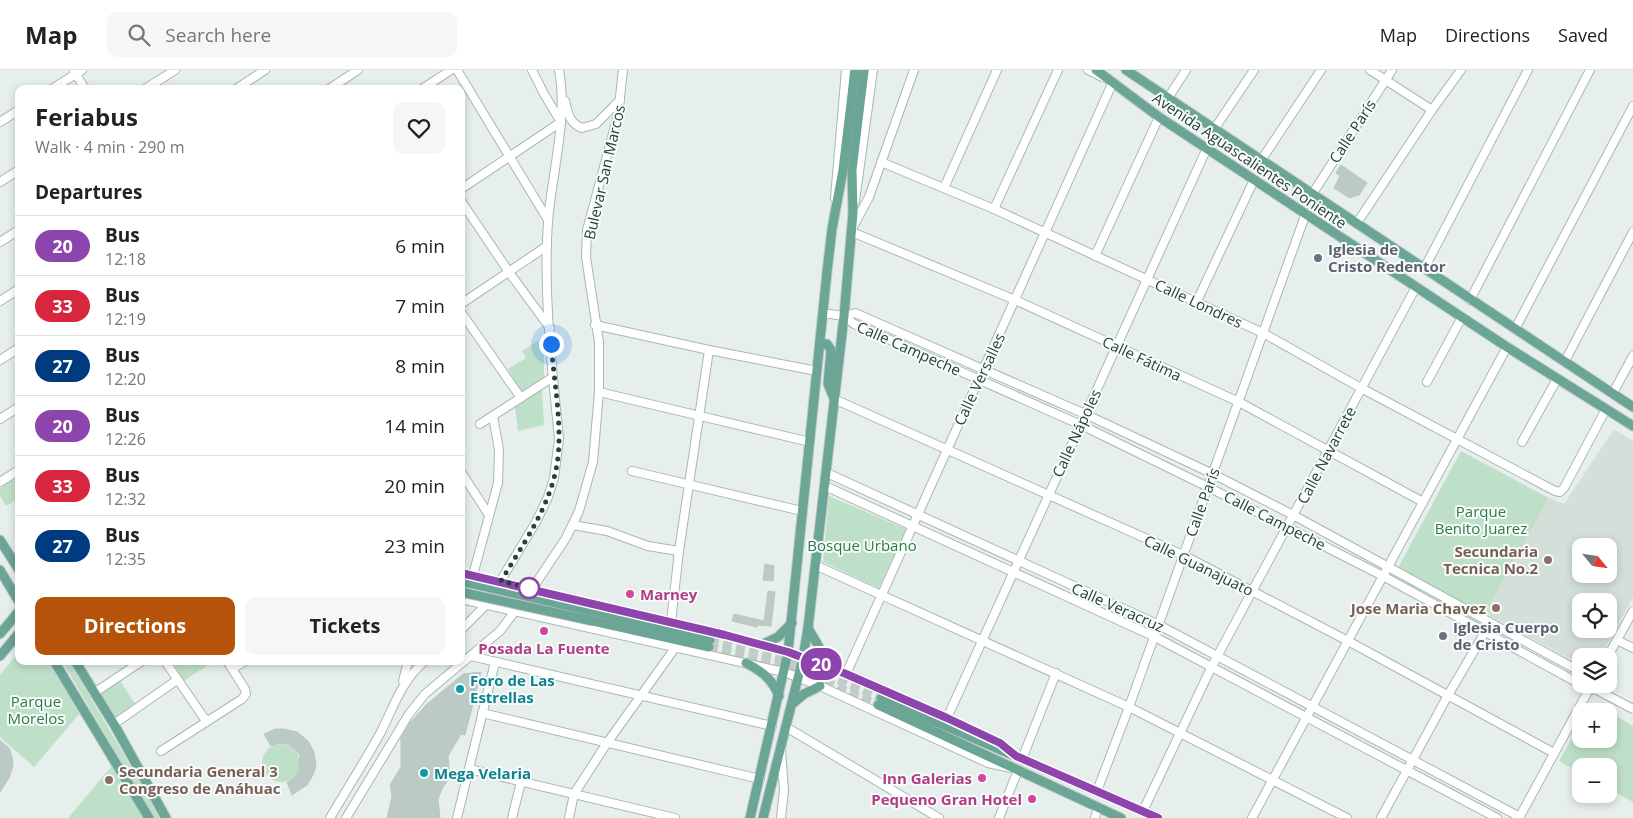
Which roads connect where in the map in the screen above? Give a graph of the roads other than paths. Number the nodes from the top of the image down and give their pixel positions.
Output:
1 (174, 70) edge
2 (265, 70) edge
3 (358, 70) edge
4 (451, 70) edge
5 (457, 70) edge
6 (532, 70) edge
7 (559, 70) edge
8 (623, 70) edge
9 (846, 70) edge
10 (854, 70) edge
11 (864, 70) edge
12 (873, 70) edge
13 (914, 70) edge
14 (997, 70) edge
15 (1058, 70) edge
16 (1088, 70) edge
17 (1096, 70) edge
18 (1126, 70) edge
19 (1186, 70) edge
20 (1254, 70) edge
21 (1321, 70) edge
22 (1370, 70) edge
23 (1392, 70) edge
24 (1461, 70) edge
25 (1528, 70) edge
26 (1590, 70) edge
27 (77, 71) edge
28 (440, 73) edge
29 (1386, 80) junction
30 (1109, 81) junction
31 (561, 82) junction
32 (58, 85) edge
33 (83, 85) edge
34 (151, 85) edge
35 (242, 85) edge
36 (335, 85) edge
37 (426, 85) edge
38 (1168, 98) junction
39 (621, 99) junction
40 (1633, 106) edge
41 (1432, 110) junction
42 (15, 113) edge
43 (1159, 117) junction
44 (0, 122) edge
45 (561, 122) junction
46 (1215, 128) junction
47 (1207, 148) junction
48 (510, 157) junction
49 (1262, 159) junction
50 (881, 162) junction
51 (15, 173) edge
52 (1254, 180) junction
53 (0, 182) edge
54 (465, 186) edge
55 (944, 188) junction
56 (1313, 192) junction
57 (465, 207) edge
58 (994, 209) junction
59 (853, 213) junction
60 (1306, 213) junction
61 (548, 220) junction
62 (1357, 223) junction
63 (832, 229) junction
64 (852, 230) junction
65 (1633, 232) edge
66 (15, 233) edge
67 (1046, 233) junction
68 (0, 242) edge
69 (547, 246) junction
70 (1096, 256) junction
71 (1424, 269) junction
72 (509, 272) junction
73 (1147, 279) junction
74 (1416, 287) junction
75 (15, 292) edge
76 (1015, 300) junction
77 (1470, 300) junction
78 (0, 301) edge
79 (465, 301) edge
80 (1196, 301) junction
81 (823, 313) junction
82 (844, 316) junction
83 (1462, 317) junction
84 (465, 318) edge
85 (596, 325) junction
86 (550, 328) junction
87 (1515, 329) junction
88 (1263, 332) junction
89 (820, 344) junction
90 (1116, 346) junction
91 (1506, 347) junction
92 (709, 350) junction
93 (15, 351) edge
94 (1633, 356) edge
95 (0, 360) edge
96 (1565, 362) junction
97 (984, 369) junction
98 (817, 371) junction
99 (553, 377) junction
100 (979, 379) junction
101 (1557, 379) junction
102 (1427, 382) dead end
103 (1361, 388) junction
104 (599, 392) junction
105 (1613, 394) junction
106 (521, 398) junction
107 (834, 399) junction
108 (1238, 402) junction
109 (1633, 407) edge
110 (1606, 409) junction
111 (15, 410) edge
112 (1085, 414) junction
113 (493, 416) junction
114 (698, 416) junction
115 (0, 419) edge
116 (480, 424) dead end
117 (1081, 424) junction
118 (1633, 426) edge
119 (1457, 438) junction
120 (810, 442) junction
121 (1522, 442) dead end
122 (947, 450) junction
123 (1328, 451) junction
124 (632, 471) dead end
125 (15, 473) edge
126 (826, 473) junction
127 (1213, 474) junction
128 (465, 478) edge
129 (0, 482) edge
130 (689, 485) junction
131 (825, 486) junction
132 (1208, 487) junction
133 (1047, 496) junction
134 (1423, 502) junction
135 (802, 511) junction
136 (917, 514) junction
137 (489, 515) junction
138 (1293, 515) junction
139 (573, 525) junction
140 (912, 525) junction
141 (1288, 526) junction
142 (0, 540) edge
143 (679, 552) junction
144 (1182, 555) junction
145 (1017, 561) junction
146 (15, 564) edge
147 (815, 565) junction
148 (1388, 567) junction
149 (0, 570) edge
150 (1013, 572) junction
151 (465, 574) edge
152 (473, 575) junction
153 (1383, 576) junction
154 (501, 581) junction
155 (465, 582) edge
156 (532, 589) junction
157 (1253, 591) junction
158 (549, 592) junction
159 (465, 593) edge
160 (881, 594) junction
161 (15, 595) edge
162 (465, 600) edge
163 (486, 605) junction
164 (1633, 611) edge
165 (516, 612) junction
166 (15, 616) edge
167 (594, 616) junction
168 (541, 618) junction
169 (671, 622) junction
170 (792, 622) junction
171 (1157, 624) junction
172 (465, 626) edge
173 (808, 628) junction
174 (1485, 632) junction
175 (0, 634) edge
176 (1153, 636) junction
177 (15, 639) edge
178 (1617, 640) junction
179 (982, 641) junction
180 (1348, 641) junction
181 (709, 644) tunnel mouth
182 (761, 645) junction
183 (675, 648) junction
184 (1612, 648) edge
185 (1633, 648) edge
186 (788, 652) junction
187 (1217, 655) junction
188 (0, 656) edge
189 (471, 656) junction
190 (804, 658) junction
191 (465, 661) edge
192 (495, 662) junction
193 (746, 663) junction
194 (56, 665) edge
195 (77, 665) edge
196 (136, 665) edge
197 (168, 665) edge
198 (230, 665) edge
199 (238, 665) edge
200 (407, 665) edge
201 (420, 665) edge
202 (460, 665) edge
203 (1212, 666) junction
204 (1572, 667) edge
205 (831, 668) junction
206 (232, 669) junction
207 (784, 672) junction
208 (1056, 673) junction
209 (846, 674) junction
210 (1572, 676) edge
211 (799, 677) junction
212 (177, 680) junction
213 (820, 686) junction
214 (402, 687) junction
215 (94, 693) junction
216 (1590, 693) edge
217 (1605, 693) edge
218 (642, 696) junction
219 (779, 696) junction
220 (1447, 697) junction
221 (791, 705) junction
222 (1129, 707) junction
223 (1312, 707) junction
224 (1633, 709) edge
225 (482, 713) junction
226 (1307, 717) junction
227 (947, 718) junction
228 (208, 720) junction
229 (114, 724) junction
230 (772, 726) junction
231 (786, 727) junction
232 (1180, 732) junction
233 (607, 743) junction
234 (780, 750) junction
235 (161, 751) dead end
236 (1554, 753) junction
237 (1402, 754) junction
238 (1019, 757) junction
239 (1412, 760) junction
240 (1397, 764) junction
241 (469, 769) junction
242 (1016, 769) junction
243 (1407, 770) junction
244 (760, 779) junction
245 (1272, 781) junction
246 (521, 782) junction
247 (1097, 791) junction
248 (574, 794) junction
249 (1098, 807) junction
250 (1143, 812) junction
251 (1520, 817) edge
252 (149, 818) edge
253 (166, 818) edge
254 (330, 818) edge
255 (346, 818) edge
256 (458, 818) edge
257 (512, 818) edge
258 (569, 818) edge
259 (675, 818) edge
260 (750, 818) edge
261 (764, 818) edge
262 (781, 818) edge
263 (939, 818) edge
264 (999, 818) edge
265 (1095, 818) edge
266 (1122, 818) edge
267 (1158, 818) edge
268 (1252, 818) edge
269 (1347, 818) edge
270 (1381, 818) edge
271 (1497, 818) edge

1 - 34 street
2 - 35 street
3 - 36 street
4 - 28 street
5 - 48 street
6 - 45 street
7 - 31 street
8 - 39 street, Bulevar San Marcos
9 - 63 street
10 - 63 main road
11 - 59 main road
12 - 59 street
13 - 50 street
14 - 55 street
15 - 58 street
16 - 30 street, Avenida Aguascalientes Poniente
17 - 30 main road, Avenida Aguascalientes Poniente
18 - 38 main road, Avenida Aguascalientes Poniente
19 - 38 street
20 - 46 street
21 - 49 street
22 - 29 street
23 - 29 street, Calle París
24 - 41 street
25 - 71 street
26 - 77 street
27 - 32 street
27 - 33 street
28 - 37 street
29 - 41 street
29 - 56 street, Calle París
30 - 43 main road, Avenida Aguascalientes Poniente
30 - 67 street, Calle Versalles
31 - 39 street
31 - 45 street
38 - 46 main road, Avenida Aguascalientes Poniente
39 - 85 street, Bulevar San Marcos
40 - 87 street
41 - 62 street
42 - 44 street
43 - 47 main road, Avenida Aguascalientes Poniente
43 - 70 street
45 - 48 street
45 - 61 street
46 - 49 main road, Avenida Aguascalientes Poniente
47 - 52 main road, Avenida Aguascalientes Poniente
47 - 73 street, Calle Nápoles
48 - 54 street
48 - 61 street
49 - 56 main road, Avenida Aguascalientes Poniente
50 - 55 street, Calle Londres
50 - 64 street
51 - 53 street
52 - 60 main road, Avenida Aguascalientes Poniente
52 - 80 street
55 - 58 street, Calle Londres
56 - 62 main road, Avenida Aguascalientes Poniente
57 - 72 street
58 - 67 street, Calle Londres
59 - 64 main road
60 - 74 main road, Avenida Aguascalientes Poniente
60 - 88 street, Calle París
61 - 69 street
62 - 71 main road, Avenida Aguascalientes Poniente
63 - 81 main road
64 - 76 street, Calle Fátima
64 - 82 main road
65 - 96 street
66 - 68 street
67 - 70 street, Calle Londres
67 - 76 street, Calle Versalles
69 - 72 street
69 - 86 street
70 - 73 street, Calle Londres
71 - 77 main road, Avenida Aguascalientes Poniente
72 - 79 street
72 - 86 street
73 - 80 street, Calle Londres
73 - 90 street, Calle Nápoles
74 - 83 main road, Avenida Aguascalientes Poniente
74 - 103 street, Calle Navarrete
75 - 78 street
76 - 90 street, Calle Fátima
76 - 97 street, Calle Versalles
77 - 87 main road, Avenida Aguascalientes Poniente
80 - 88 street, Calle Londres
81 - 82 street, Calle Campeche
81 - 89 main road
82 - 97 street, Calle Campeche
82 - 100 street, Calle Campeche
82 - 107 main road
83 - 91 main road, Avenida Aguascalientes Poniente
83 - 102 street
84 - 106 street
85 - 92 street
85 - 104 street, Bulevar San Marcos
86 - 99 street
87 - 96 main road, Avenida Aguascalientes Poniente
88 - 103 street, Calle Londres
88 - 108 street, Calle París
89 - 98 main road
89 - 107 main road
90 - 108 street, Calle Fátima
90 - 112 street, Calle Nápoles
91 - 101 main road, Avenida Aguascalientes Poniente
91 - 119 street
92 - 98 street
92 - 114 street
93 - 95 street
94 - 105 street
96 - 105 main road, Avenida Aguascalientes Poniente
97 - 100 street, Calle Versalles
97 - 112 street, Calle Campeche
98 - 120 main road
99 - 106 street
99 - 154 street
100 - 117 street, Calle Campeche
100 - 122 street, Calle Versalles
101 - 110 main road, Avenida Aguascalientes Poniente
101 - 121 street
103 - 119 street, Calle Londres
103 - 123 street, Calle Navarrete
104 - 114 street
104 - 139 street, Bulevar San Marcos
105 - 109 main road, Avenida Aguascalientes Poniente
106 - 113 street
107 - 122 street, Calle Guanajuato
107 - 126 main road
108 - 123 street, Calle Fátima
108 - 127 street, Calle París
110 - 118 main road, Avenida Aguascalientes Poniente
110 - 119 street, Calle Londres
111 - 115 street
112 - 117 street, Calle Nápoles
112 - 127 street, Calle Campeche
113 - 116 street
113 - 137 street
114 - 120 street
114 - 130 street
117 - 132 street, Calle Campeche
117 - 133 street, Calle Nápoles
119 - 134 street
120 - 135 main road
122 - 133 street, Calle Guanajuato
122 - 136 street, Calle Versalles
123 - 134 street, Calle Fátima
123 - 138 street, Calle Navarrete
124 - 130 street
125 - 129 street
126 - 131 main road
126 - 136 street, Calle Veracruz
127 - 132 street, Calle París
127 - 138 street, Calle Campeche
128 - 137 street
130 - 135 street
130 - 143 street
131 - 140 street, Calle Veracruz
131 - 147 main road
132 - 141 street, Calle Campeche
132 - 144 street, Calle París
133 - 144 street, Calle Guanajuato
133 - 145 street, Calle Nápoles
134 - 148 street
135 - 170 main road
136 - 140 street, Calle Versalles
136 - 145 street, Calle Veracruz
137 - 152 street
138 - 141 street, Calle Navarrete
138 - 148 street, Calle Campeche
139 - 143 street
139 - 156 street, Bulevar San Marcos
140 - 150 street, Calle Veracruz
140 - 160 street, Calle Versalles
141 - 153 street, Calle Campeche
141 - 157 street, Calle Navarrete
142 - 146 main road
143 - 169 street
144 - 157 street, Calle Guanajuato
144 - 171 street, Calle París
145 - 150 street, Calle Nápoles
145 - 171 street, Calle Veracruz
147 - 160 street
147 - 173 main road
148 - 153 street
148 - 204 street, Calle Campeche
149 - 161 main road
150 - 176 street, Calle Veracruz
150 - 179 street, Calle Nápoles
151 - 152 street
152 - 154 street
153 - 174 street, Calle Campeche
153 - 180 street
154 - 156 street
154 - 163 street
155 - 167 main road, bridge
156 - 158 street
156 - 165 street, Bulevar San Marcos
157 - 180 street, Calle Guanajuato
157 - 187 street, Calle Navarrete
158 - 168 street
158 - 169 street
159 - 167 main road, bridge
160 - 179 street
160 - 209 street, Calle Versalles
162 - 163 street
163 - 165 street
163 - 172 street
164 - 178 street
165 - 168 street
165 - 189 street, Bulevar San Marcos
166 - 175 main road
167 - 181 main road
168 - 183 street
169 - 182 street
170 - 182 main road
170 - 186 main road
171 - 176 street, Calle París
171 - 187 street, Calle Veracruz
173 - 190 main road
173 - 205 main road
174 - 210 street, Calle Campeche
174 - 220 street
176 - 203 street, Calle Veracruz
176 - 222 street, Calle París
177 - 188 main road
178 - 184 street
178 - 185 street
179 - 208 street
179 - 227 street, Calle Nápoles
180 - 220 street, Calle Guanajuato
180 - 223 street
182 - 186 street
183 - 193 street
183 - 218 street
186 - 190 street
186 - 207 main road
187 - 203 street, Calle Navarrete
187 - 223 street, Calle Veracruz
189 - 191 street, Bulevar San Marcos
189 - 192 street
190 - 205 street
190 - 211 main road
192 - 218 street
192 - 225 street
193 - 207 street
193 - 219 main road
194 - 252 main road
195 - 215 main road
196 - 215 street
197 - 212 street
198 - 206 street
199 - 206 street
200 - 214 street
201 - 214 street
202 - 255 street, Bulevar San Marcos
203 - 226 street, Calle Veracruz
203 - 232 street, Calle Navarrete
205 - 209 street
206 - 228 street
207 - 211 street
207 - 219 main road
208 - 222 street
208 - 238 street
209 - 227 street
211 - 213 street
211 - 221 main road
212 - 228 street
212 - 229 street
213 - 221 main road
213 - 242 street
214 - 254 street
215 - 229 main road
216 - 236 street
217 - 224 street, Calle Campeche
218 - 230 street
218 - 233 street
219 - 230 main road
220 - 236 street, Calle Guanajuato
220 - 239 street
221 - 231 main road
222 - 232 street
222 - 247 street, Calle París
223 - 226 street
223 - 237 street, Calle Veracruz
225 - 233 street
225 - 241 street
226 - 240 street, Calle Veracruz
226 - 245 street
227 - 238 street
228 - 235 street
229 - 253 main road
230 - 244 main road
231 - 234 main road
231 - 263 street
232 - 245 street
232 - 250 street, Calle Navarrete
233 - 244 street
233 - 248 street
234 - 261 main road
234 - 262 street
236 - 251 street
237 - 239 street, Calle Veracruz
237 - 240 street
238 - 242 main road
238 - 247 main road
239 - 243 street
239 - 251 street, Calle Veracruz
240 - 243 street, Calle Veracruz
241 - 246 street
241 - 256 street
242 - 249 main road
242 - 264 street
243 - 270 street
243 - 271 street, Calle Veracruz
244 - 260 main road
245 - 268 street
245 - 269 street
246 - 248 street
246 - 257 street
247 - 250 main road
248 - 258 street
248 - 259 street
249 - 265 street
249 - 266 main road
250 - 267 main road

